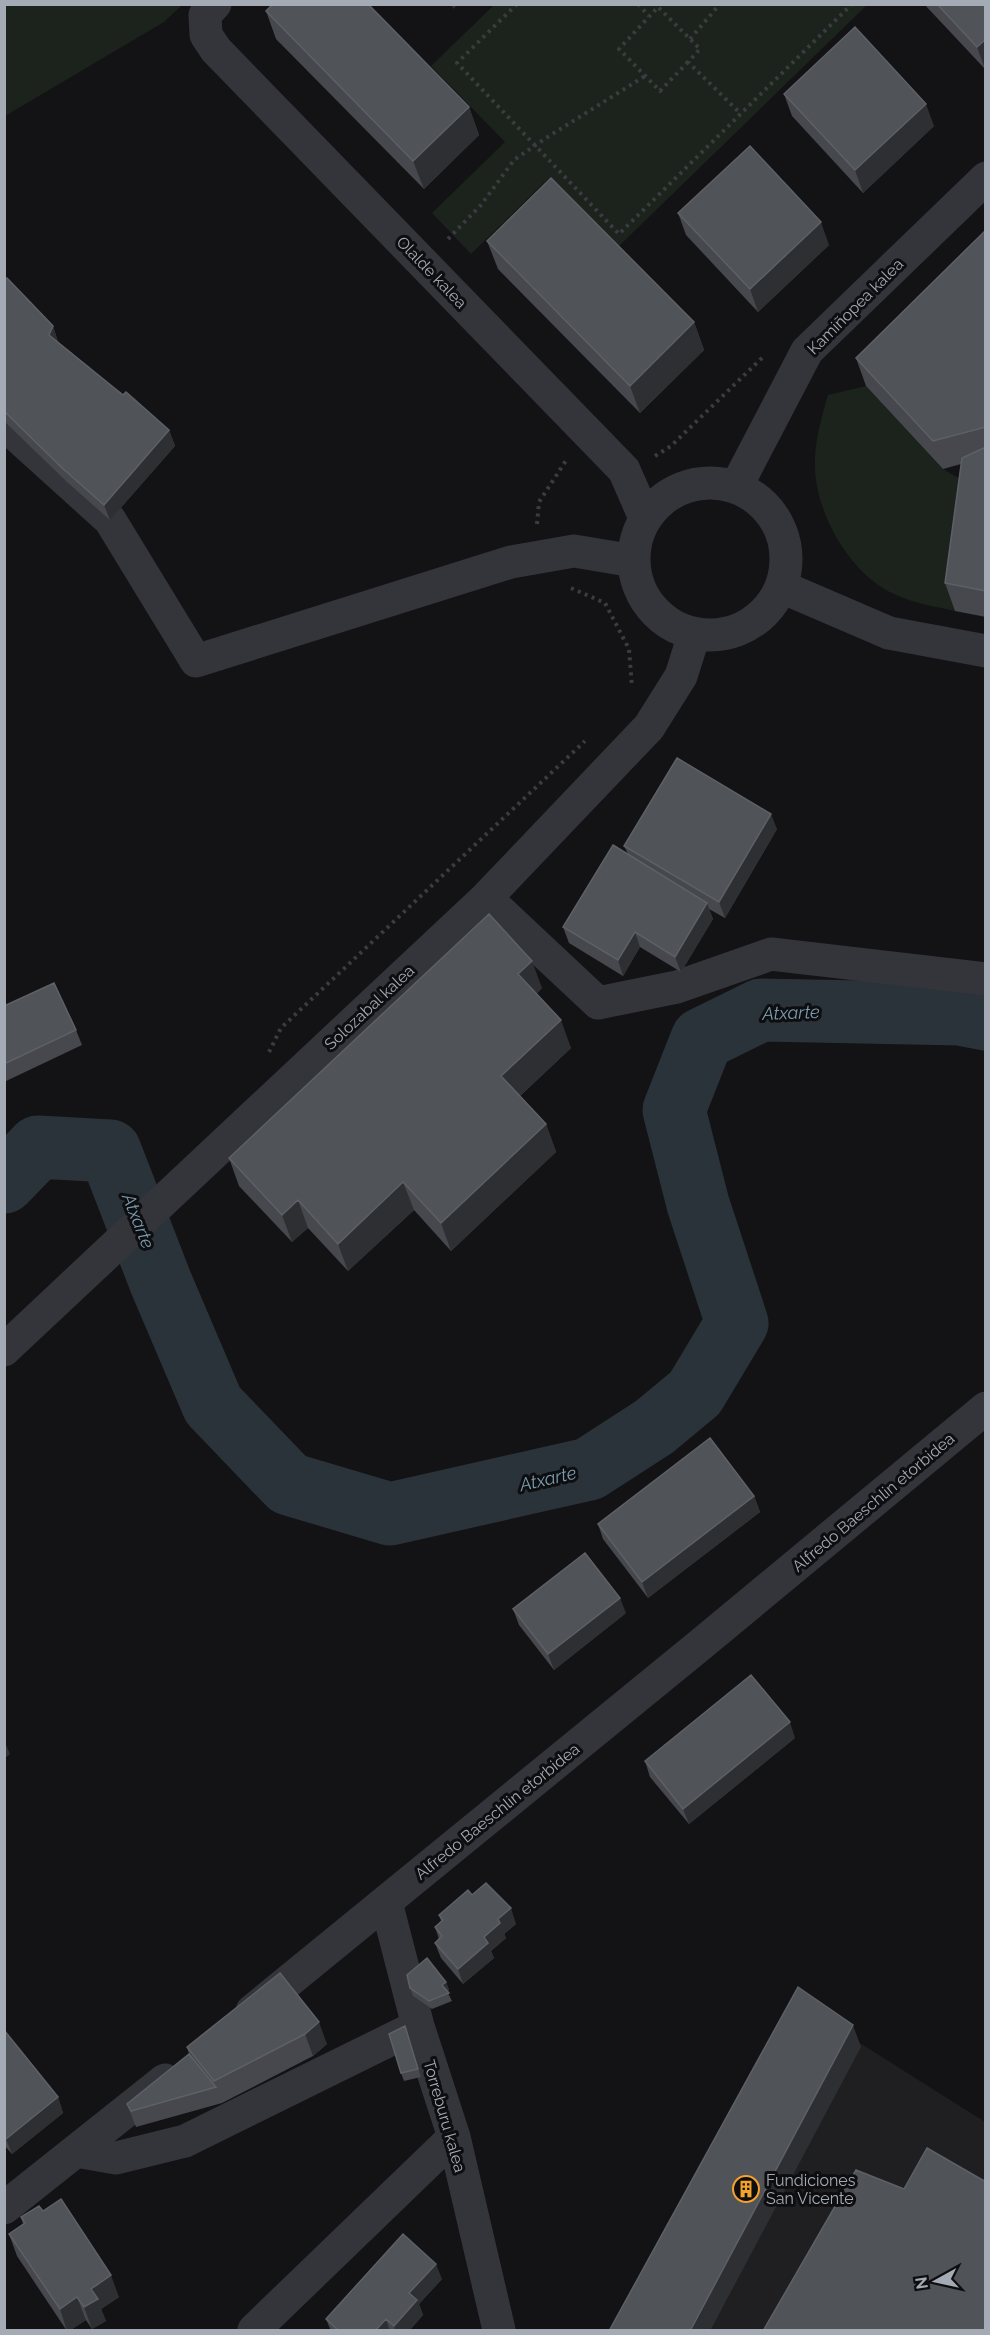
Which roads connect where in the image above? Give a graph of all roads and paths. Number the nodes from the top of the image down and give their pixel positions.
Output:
1 (215, 4) edge
2 (517, 4) edge
3 (638, 4) edge
4 (720, 4) edge
5 (852, 4) edge
6 (649, 16) junction
7 (690, 39) junction
8 (688, 62) junction
9 (645, 76) junction
10 (741, 114) junction
11 (534, 146) junction
12 (986, 178) edge
13 (446, 242) dead end
14 (765, 355) dead end
15 (4, 424) edge
16 (591, 435) junction
17 (653, 458) dead end
18 (736, 487) junction
19 (645, 518) junction
20 (543, 557) junction
21 (633, 561) junction
22 (782, 587) junction
23 (694, 634) junction
24 (986, 651) edge
25 (632, 693) dead end
26 (587, 740) dead end
27 (486, 898) junction
28 (986, 979) edge
29 (265, 1060) dead end
30 (9, 1346) edge
31 (986, 1408) edge
32 (386, 1902) junction
33 (418, 2026) junction
34 (230, 2028) edge
35 (184, 2065) edge
36 (454, 2137) junction
37 (76, 2151) junction
38 (4, 2208) edge
39 (254, 2331) edge
40 (499, 2331) edge

1 - 16 street, Olalde kalea
2 - 11 path
3 - 6 path
4 - 7 path
5 - 10 path
6 - 7 path
6 - 9 path
7 - 8 path
8 - 9 path
8 - 10 path
9 - 11 path
10 - 11 path
11 - 13 path
12 - 18 street, Kamiñopea kalea
14 - 17 path
15 - 20 street
16 - 19 street, Olalde kalea
16 - 20 path
18 - 19 street
18 - 22 street
19 - 21 street
20 - 21 street
20 - 25 path
21 - 23 street
22 - 23 street
22 - 24 street
23 - 27 street, Solozabal kalea
26 - 29 path
27 - 28 street
27 - 30 street, Solozabal kalea
31 - 32 street, Alfredo Baeschlin etorbidea
32 - 33 street, Torreburu kalea
32 - 34 street, Alfredo Baeschlin etorbidea
33 - 36 street, Torreburu kalea
33 - 37 street
35 - 37 street
36 - 39 street
36 - 40 street, Torreburu kalea
37 - 38 street

